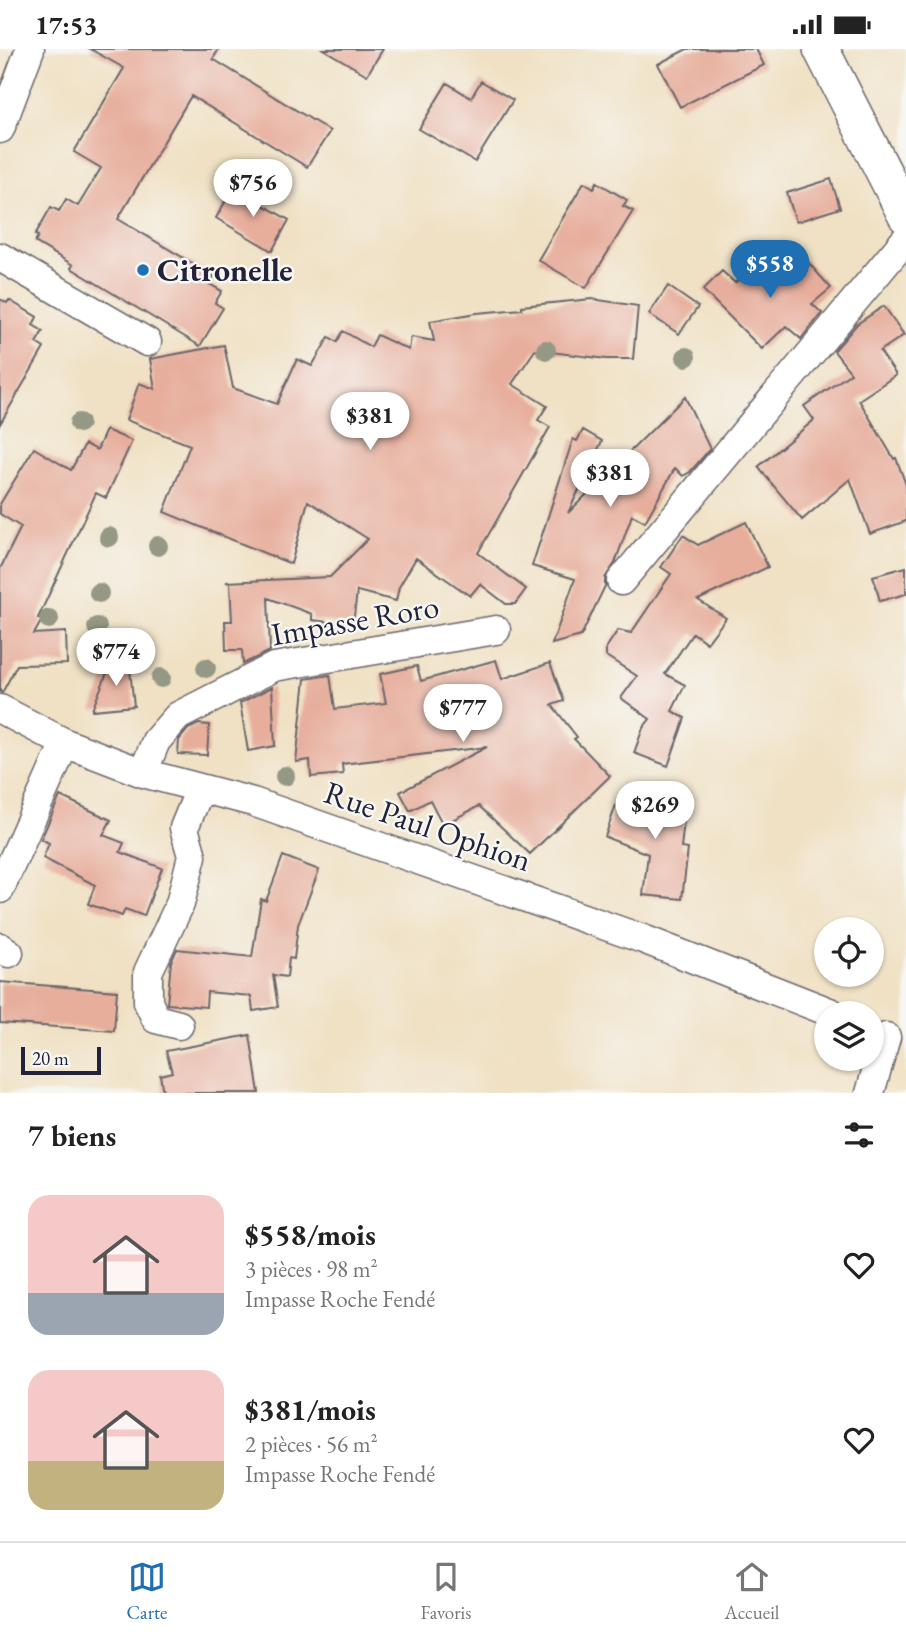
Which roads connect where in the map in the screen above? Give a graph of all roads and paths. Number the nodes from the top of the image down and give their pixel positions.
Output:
1 (30, 49) edge
2 (821, 49) edge
3 (0, 129) edge
4 (906, 216) edge
5 (906, 239) edge
6 (0, 257) edge
7 (147, 342) dead end
8 (621, 581) dead end
9 (496, 630) dead end
10 (0, 709) edge
11 (65, 743) junction
12 (143, 773) junction
13 (200, 789) junction
14 (0, 889) edge
15 (814, 1006) edge
16 (179, 1025) dead end
17 (888, 1035) edge
18 (870, 1093) edge

1 - 3 street
2 - 4 street
5 - 8 street
6 - 7 street
9 - 12 street, Impasse Roro
10 - 11 street, Rue Paul Ophion
11 - 12 street, Rue Paul Ophion
11 - 14 street
12 - 13 street, Rue Paul Ophion
13 - 15 street, Rue Paul Ophion
13 - 16 street
17 - 18 street

